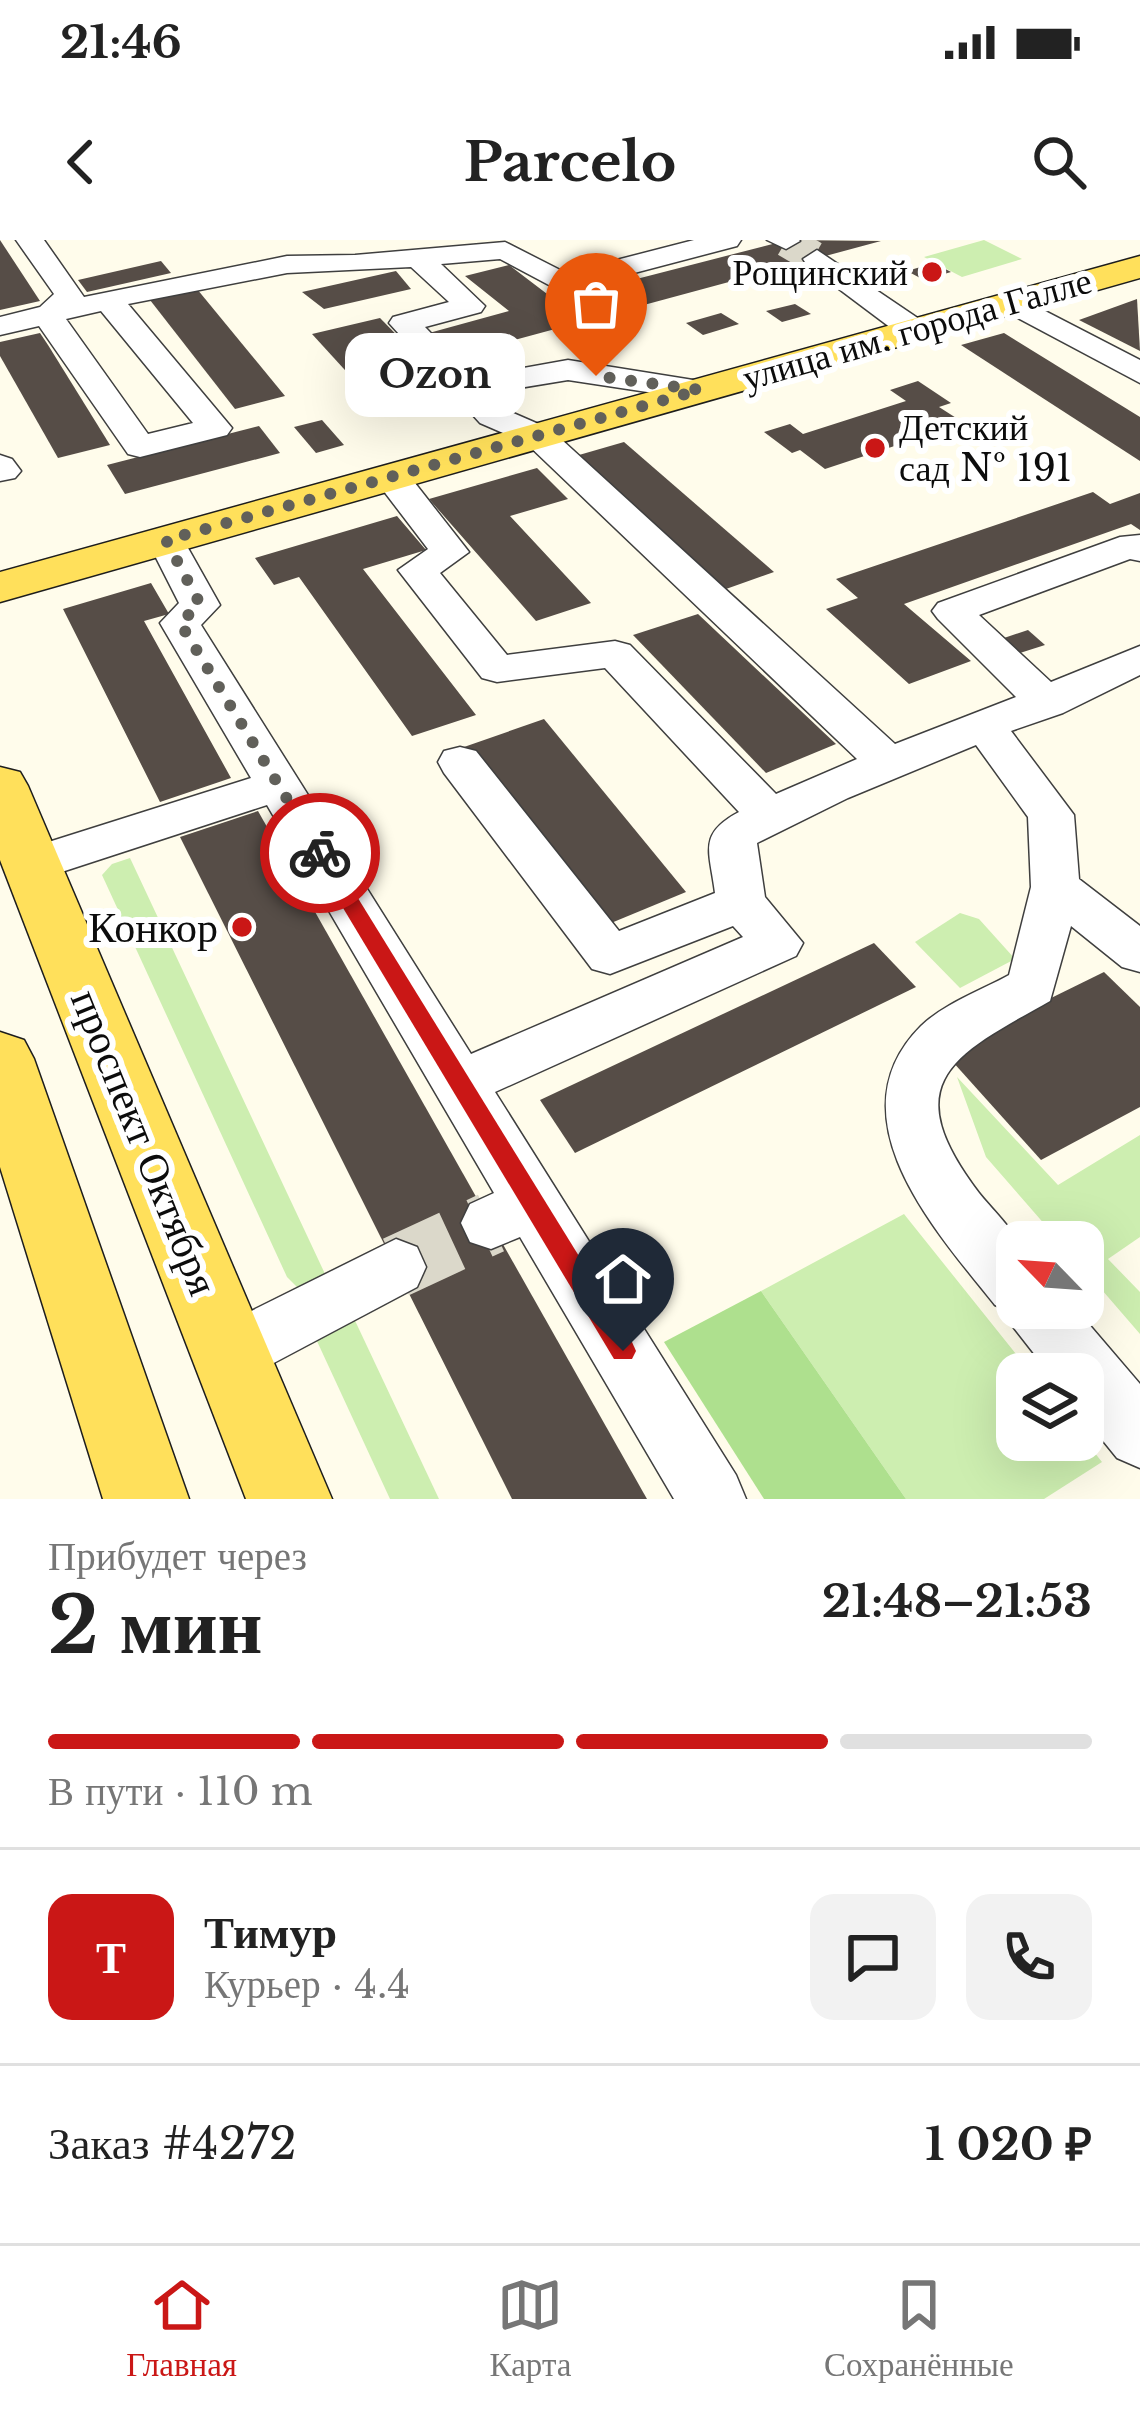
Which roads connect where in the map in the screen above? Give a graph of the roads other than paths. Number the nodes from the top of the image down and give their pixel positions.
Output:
1 (29, 240) edge
2 (231, 240) edge
3 (727, 240) edge
4 (1092, 242) edge
5 (339, 250) edge
6 (415, 256) junction
7 (818, 259) tunnel mouth
8 (1140, 265) edge
9 (259, 270) junction
10 (110, 302) junction
11 (1012, 303) junction
12 (48, 316) junction
13 (0, 326) edge
14 (914, 330) junction
15 (1140, 373) edge
16 (463, 388) junction
17 (700, 390) junction
18 (538, 436) junction
19 (391, 477) junction
20 (166, 540) junction
21 (1140, 550) edge
22 (0, 587) edge
23 (1140, 659) edge
24 (1048, 703) junction
25 (986, 728) junction
26 (460, 762) dead end
27 (890, 764) junction
28 (279, 785) junction
29 (769, 815) junction
30 (14, 830) edge
31 (1055, 887) junction
32 (741, 903) junction
33 (1140, 953) edge
34 (0, 1060) edge
35 (460, 1083) junction
36 (21, 1194) edge
37 (996, 1259) edge
38 (396, 1267) tunnel mouth
39 (1053, 1329) edge
40 (229, 1354) junction
41 (1140, 1435) edge
42 (146, 1499) edge
43 (289, 1499) edge
44 (712, 1499) edge

1 - 12 street
2 - 9 street
3 - 6 street
4 - 8 main road
5 - 6 street
5 - 9 street
6 - 16 street
7 - 14 street
8 - 11 main road, улица им. города Галле
9 - 10 street
10 - 12 street
10 - 12 street
11 - 14 main road, улица им. города Галле
11 - 15 street
12 - 13 street
14 - 17 main road, улица им. города Галле
16 - 17 street
16 - 18 street
17 - 18 main road, улица им. города Галле
18 - 19 main road, улица им. города Галле
18 - 27 street
19 - 20 main road, улица им. города Галле
19 - 29 street
20 - 22 main road, улица им. города Галле
20 - 28 street
21 - 24 street
23 - 24 street
24 - 25 street
25 - 27 street
25 - 31 street
26 - 32 street
27 - 29 street
28 - 30 street
28 - 35 street
29 - 32 street
30 - 40 main road, проспект Октября
31 - 33 street
31 - 37 street
32 - 35 street
34 - 36 main road
35 - 44 street
36 - 42 main road
38 - 40 street
39 - 41 street
40 - 43 main road, проспект Октября

